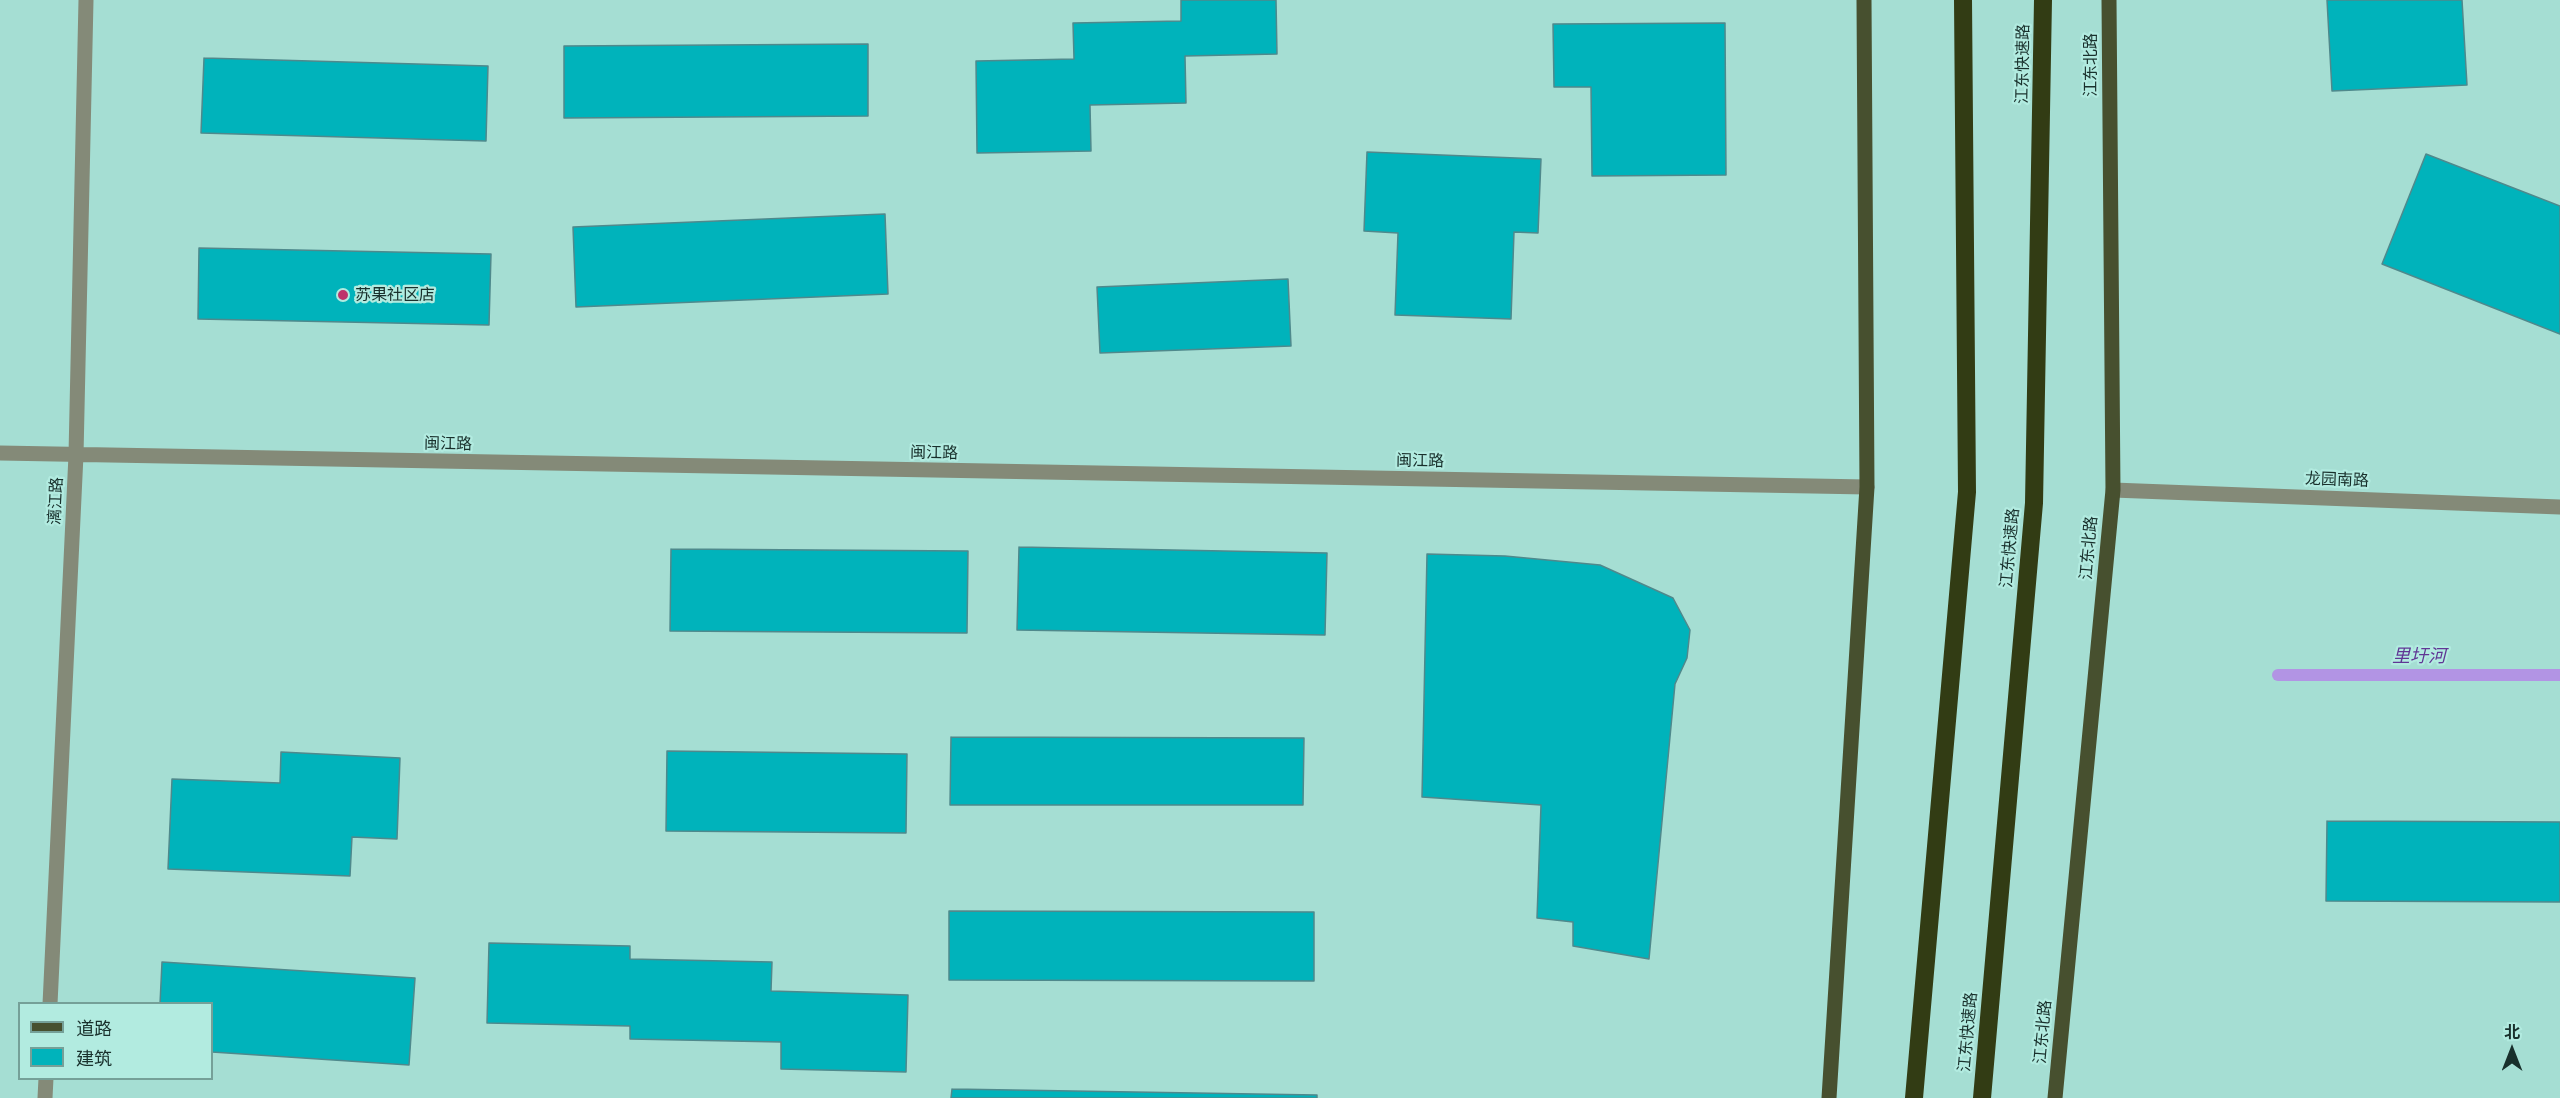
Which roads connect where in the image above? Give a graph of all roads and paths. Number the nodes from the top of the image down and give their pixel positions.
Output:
1 (86, 0) edge
2 (1864, 0) edge
3 (1963, 0) edge
4 (2043, 0) edge
5 (2109, 0) edge
6 (0, 453) edge
7 (76, 455) junction
8 (1867, 487) junction
9 (2113, 490) junction
10 (2560, 507) edge
11 (50, 1002) edge
12 (46, 1080) edge
13 (45, 1098) edge
14 (1829, 1098) edge
15 (1914, 1098) edge
16 (1982, 1098) edge
17 (2055, 1098) edge

1 - 7 street, 漓江路
2 - 8 main road
3 - 15 highway
4 - 16 highway, 江东快速路
5 - 9 main road, 江东北路
6 - 7 street, 闽江路
7 - 8 street, 闽江路
7 - 11 street, 漓江路
8 - 14 main road
9 - 10 street, 龙园南路
9 - 17 main road, 江东北路
12 - 13 street

